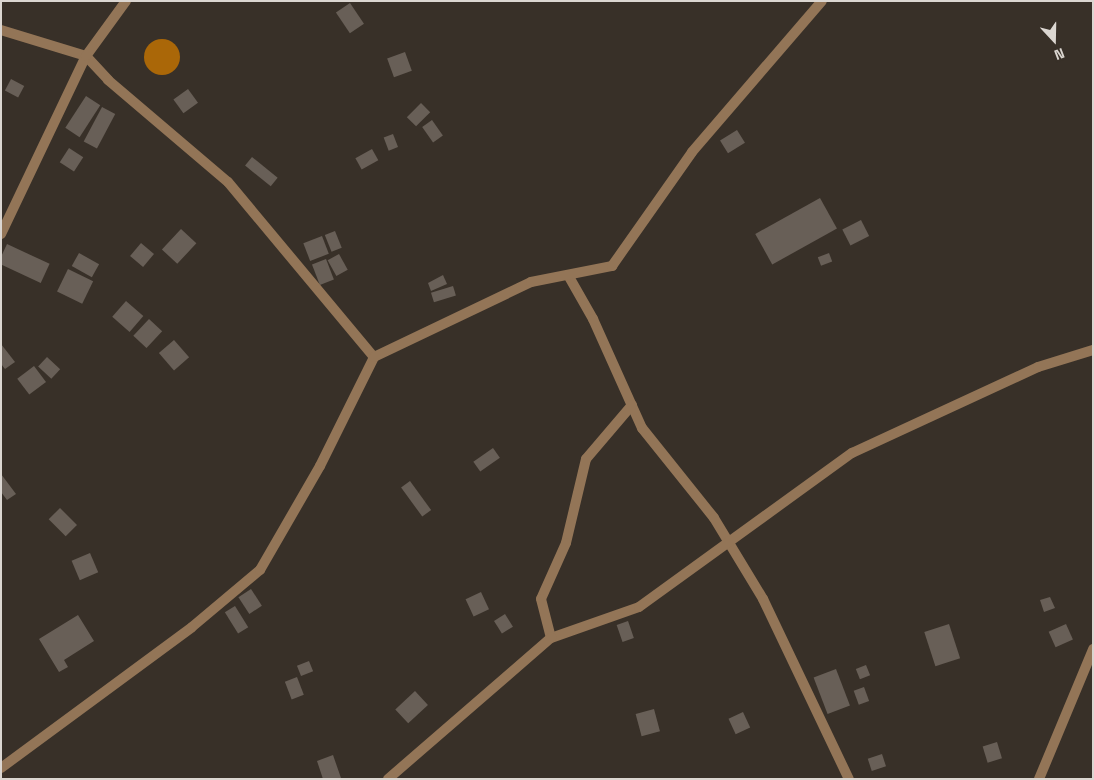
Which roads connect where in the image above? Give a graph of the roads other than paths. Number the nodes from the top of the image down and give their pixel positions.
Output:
1 (126, 1) edge
2 (822, 1) edge
3 (1, 30) edge
4 (86, 56) junction
5 (1, 234) edge
6 (568, 275) junction
7 (1093, 350) edge
8 (374, 357) junction
9 (632, 405) junction
10 (729, 542) junction
11 (551, 638) junction
12 (1093, 649) edge
13 (1, 768) edge
14 (388, 779) edge
15 (849, 779) edge
16 (1040, 779) edge

1 - 4 street
2 - 6 street
3 - 4 street
4 - 5 street
4 - 8 street
6 - 8 street
6 - 9 street
7 - 10 street
8 - 13 street
9 - 10 street
9 - 11 street
10 - 11 street
10 - 15 street
11 - 14 street
12 - 16 street

